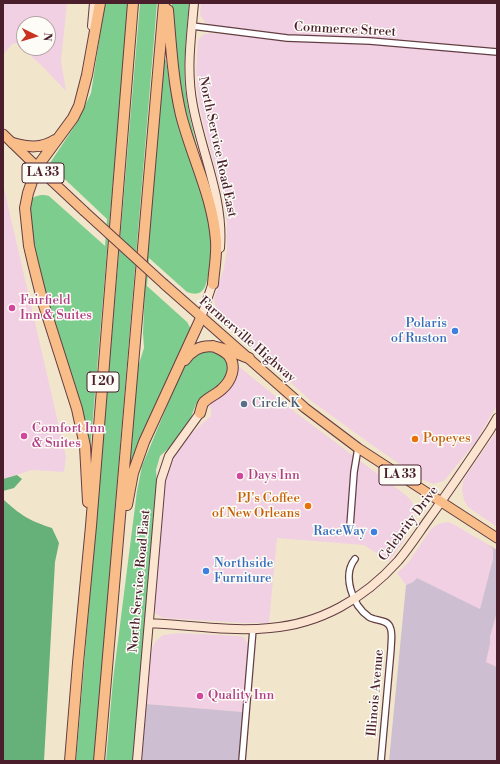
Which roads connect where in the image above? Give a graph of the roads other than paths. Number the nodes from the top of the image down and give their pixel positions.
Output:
1 (94, 3) edge
2 (100, 3) edge
3 (134, 3) edge
4 (164, 3) edge
5 (167, 3) edge
6 (194, 3) edge
7 (192, 26) junction
8 (497, 52) edge
9 (90, 57) junction
10 (6, 138) edge
11 (58, 138) junction
12 (37, 167) junction
13 (213, 284) junction
14 (201, 318) junction
15 (213, 346) junction
16 (249, 358) junction
17 (177, 371) junction
18 (200, 413) joint
19 (497, 418) edge
20 (358, 448) junction
21 (441, 503) junction
22 (91, 526) junction
23 (350, 526) dead end
24 (497, 538) edge
25 (355, 559) dead end
26 (355, 599) junction
27 (112, 604) junction
28 (149, 623) junction
29 (253, 629) junction
30 (70, 761) edge
31 (99, 761) edge
32 (137, 761) edge
33 (242, 761) edge
34 (381, 761) edge

1 - 9 street
2 - 9 highway
3 - 22 highway, I 20
4 - 27 highway, I 20
5 - 13 highway
6 - 7 street, North Service Road East
7 - 8 street, Commerce Street
7 - 13 street, North Service Road East
9 - 11 highway
10 - 11 highway
10 - 12 main road, Farmerville Highway / LA 33
11 - 12 highway
12 - 14 main road, Farmerville Highway / LA 33, bridge
12 - 22 highway
13 - 14 street, North Service Road East
14 - 16 main road, Farmerville Highway / LA 33
14 - 17 highway
15 - 16 highway
15 - 17 highway
15 - 18 highway
16 - 20 main road, Farmerville Highway / LA 33
17 - 27 highway
18 - 28 street, North Service Road East
19 - 21 street, Celebrity Drive
20 - 21 main road, Farmerville Highway / LA 33
20 - 23 street
21 - 24 main road, Farmerville Highway / LA 33
21 - 26 street, Celebrity Drive
22 - 30 highway, I 20
25 - 26 street
26 - 29 street, Celebrity Drive
26 - 34 street, Illinois Avenue
27 - 31 highway, I 20
28 - 29 street, Celebrity Drive
28 - 32 street, North Service Road East
29 - 33 street

